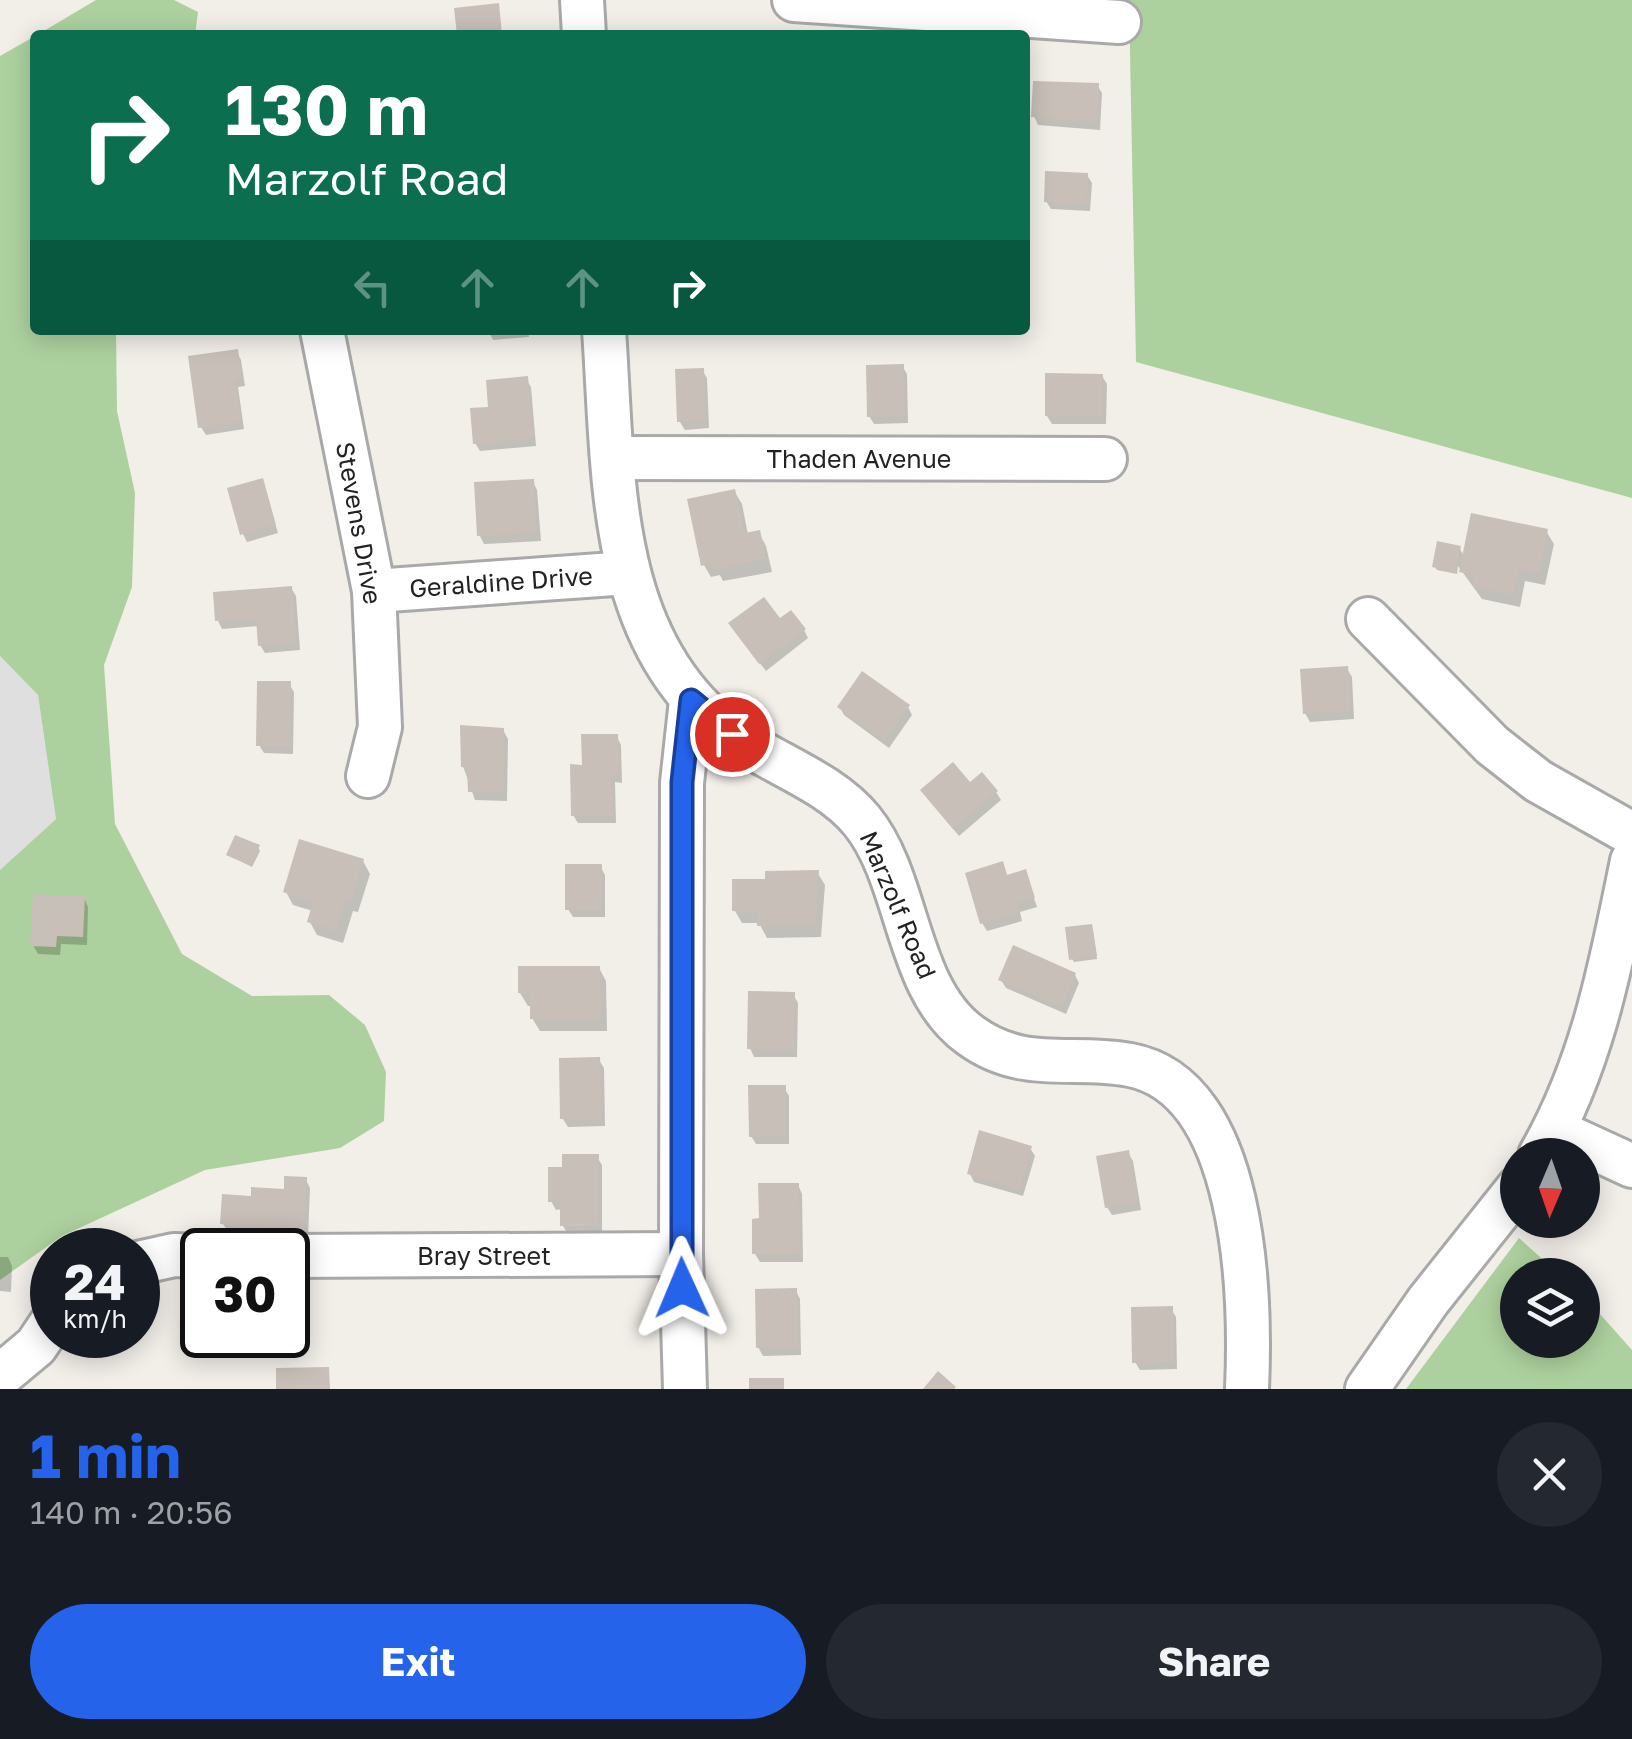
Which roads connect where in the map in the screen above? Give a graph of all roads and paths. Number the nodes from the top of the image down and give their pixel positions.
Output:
1 (582, 0) edge
2 (794, 0) edge
3 (1119, 22) dead end
4 (584, 30) edge
5 (323, 335) edge
6 (604, 335) edge
7 (613, 458) junction
8 (1106, 459) dead end
9 (628, 573) junction
10 (374, 590) junction
11 (1368, 619) dead end
12 (691, 700) junction
13 (368, 776) dead end
14 (1632, 834) edge
15 (1632, 861) edge
16 (1549, 1138) edge
17 (1600, 1157) edge
18 (1632, 1166) edge
19 (1500, 1211) edge
20 (680, 1254) junction
21 (310, 1256) edge
22 (30, 1351) edge
23 (0, 1376) edge
24 (685, 1389) edge
25 (1247, 1389) edge
26 (1367, 1389) edge

1 - 4 street
2 - 3 street
5 - 10 street, Stevens Drive
6 - 7 street, Marzolf Road
7 - 8 street, Thaden Avenue
7 - 9 street, Marzolf Road
9 - 10 street, Geraldine Drive
9 - 12 street, Marzolf Road
10 - 13 street, Stevens Drive
11 - 14 street
12 - 20 street
12 - 25 street, Marzolf Road
15 - 16 street
17 - 18 street
19 - 26 street
20 - 21 street, Bray Street
20 - 24 street
22 - 23 street

